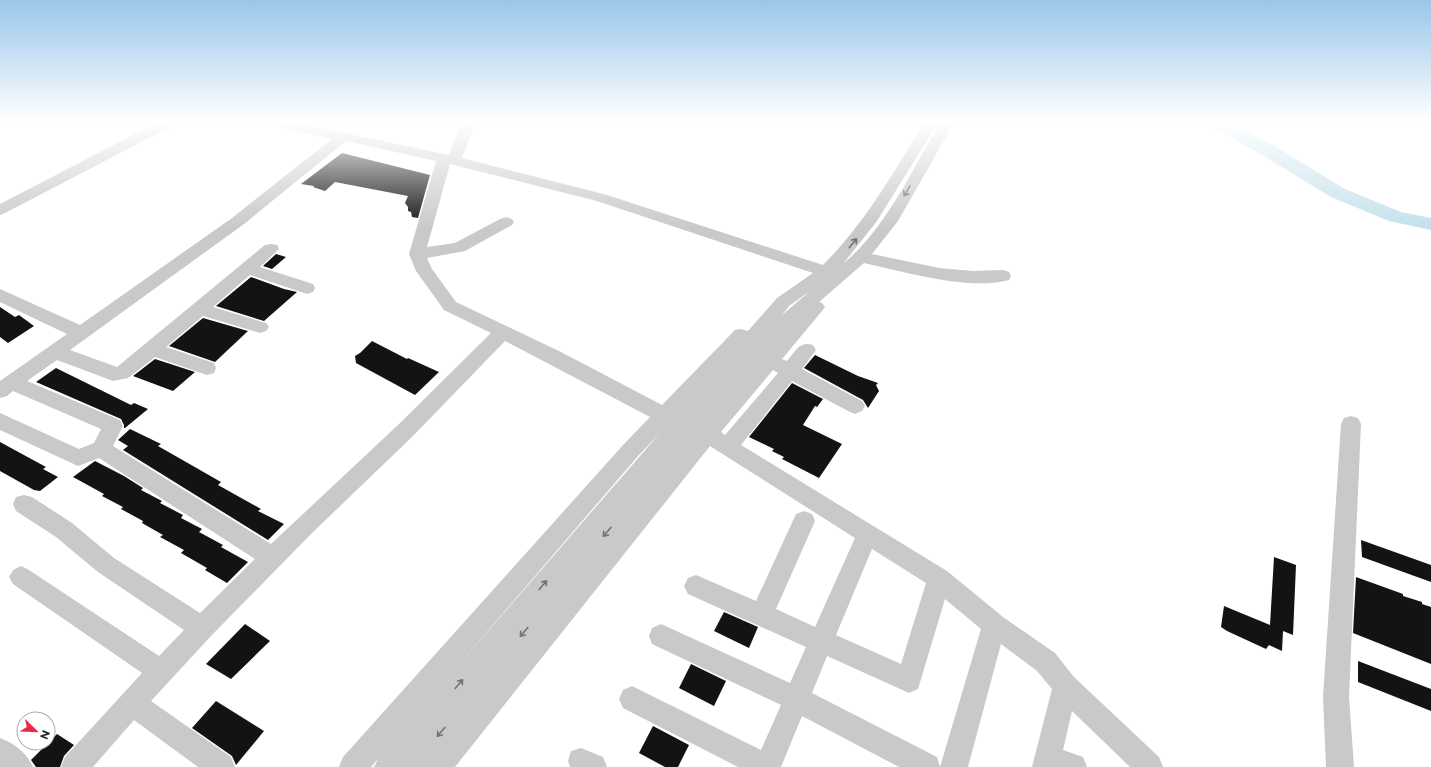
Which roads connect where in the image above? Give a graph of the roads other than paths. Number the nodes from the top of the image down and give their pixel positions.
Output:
1 (102, 157) edge
2 (318, 157) edge
3 (438, 157) edge
4 (910, 157) edge
5 (927, 157) edge
6 (449, 159) junction
7 (0, 210) edge
8 (506, 222) dead end
9 (271, 249) dead end
10 (417, 254) junction
11 (861, 257) junction
12 (248, 269) junction
13 (1003, 276) dead end
14 (820, 284) junction
15 (307, 288) dead end
16 (0, 295) edge
17 (200, 308) junction
18 (260, 327) dead end
19 (503, 332) junction
20 (81, 333) junction
21 (153, 349) junction
22 (807, 350) dead end
23 (55, 352) junction
24 (770, 360) junction
25 (207, 368) dead end
26 (789, 370) junction
27 (6, 387) edge
28 (855, 406) dead end
29 (664, 415) junction
30 (0, 421) edge
31 (1352, 424) dead end
32 (708, 435) junction
33 (727, 447) junction
34 (102, 449) junction
35 (24, 504) dead end
36 (804, 521) dead end
37 (867, 535) junction
38 (273, 558) junction
39 (21, 577) dead end
40 (939, 579) junction
41 (696, 586) dead end
42 (761, 615) junction
43 (994, 625) junction
44 (202, 628) junction
45 (661, 636) dead end
46 (821, 642) junction
47 (162, 672) junction
48 (1065, 686) junction
49 (797, 699) junction
50 (632, 700) dead end
51 (132, 703) junction
52 (0, 751) edge
53 (1047, 762) edge
54 (19, 767) edge
55 (75, 767) edge
56 (220, 767) edge
57 (353, 767) edge
58 (388, 767) edge
59 (411, 767) edge
60 (438, 767) edge
61 (767, 767) edge
62 (927, 767) edge
63 (954, 767) edge
64 (1073, 767) edge
65 (1149, 767) edge
66 (1340, 767) edge

1 - 7 street
2 - 20 street
3 - 6 street
14 -> 4 street
5 -> 11 street
6 - 10 street
6 - 14 street
8 - 10 street
9 - 12 street
10 - 19 street
11 - 13 street
11 - 14 street
12 - 15 street
12 - 17 street
14 - 24 street
14 - 29 street
58 -> 14 street
14 -> 59 street
16 - 20 street
17 - 18 street
17 - 21 street
19 - 29 street
19 - 38 street
20 - 23 street
21 - 23 street
21 - 25 street
22 - 26 street
23 - 27 street
24 - 26 street
24 - 32 street
26 - 28 street
26 - 33 street
27 - 34 street
29 - 57 street
30 - 34 street
31 - 66 street
32 - 33 street
32 - 60 street
33 - 37 street
34 - 38 street
35 - 44 street
36 - 42 street
37 - 40 street
37 - 46 street
38 - 44 street
39 - 47 street
40 - 43 street
40 - 46 street
41 - 42 street
42 - 46 street
43 - 48 street
43 - 63 street
44 - 47 street
45 - 49 street
46 - 49 street
47 - 51 street
48 - 53 street
48 - 65 street
49 - 61 street
49 - 62 street
50 - 61 street
51 - 55 street
51 - 56 street
52 - 54 street
53 - 64 street

